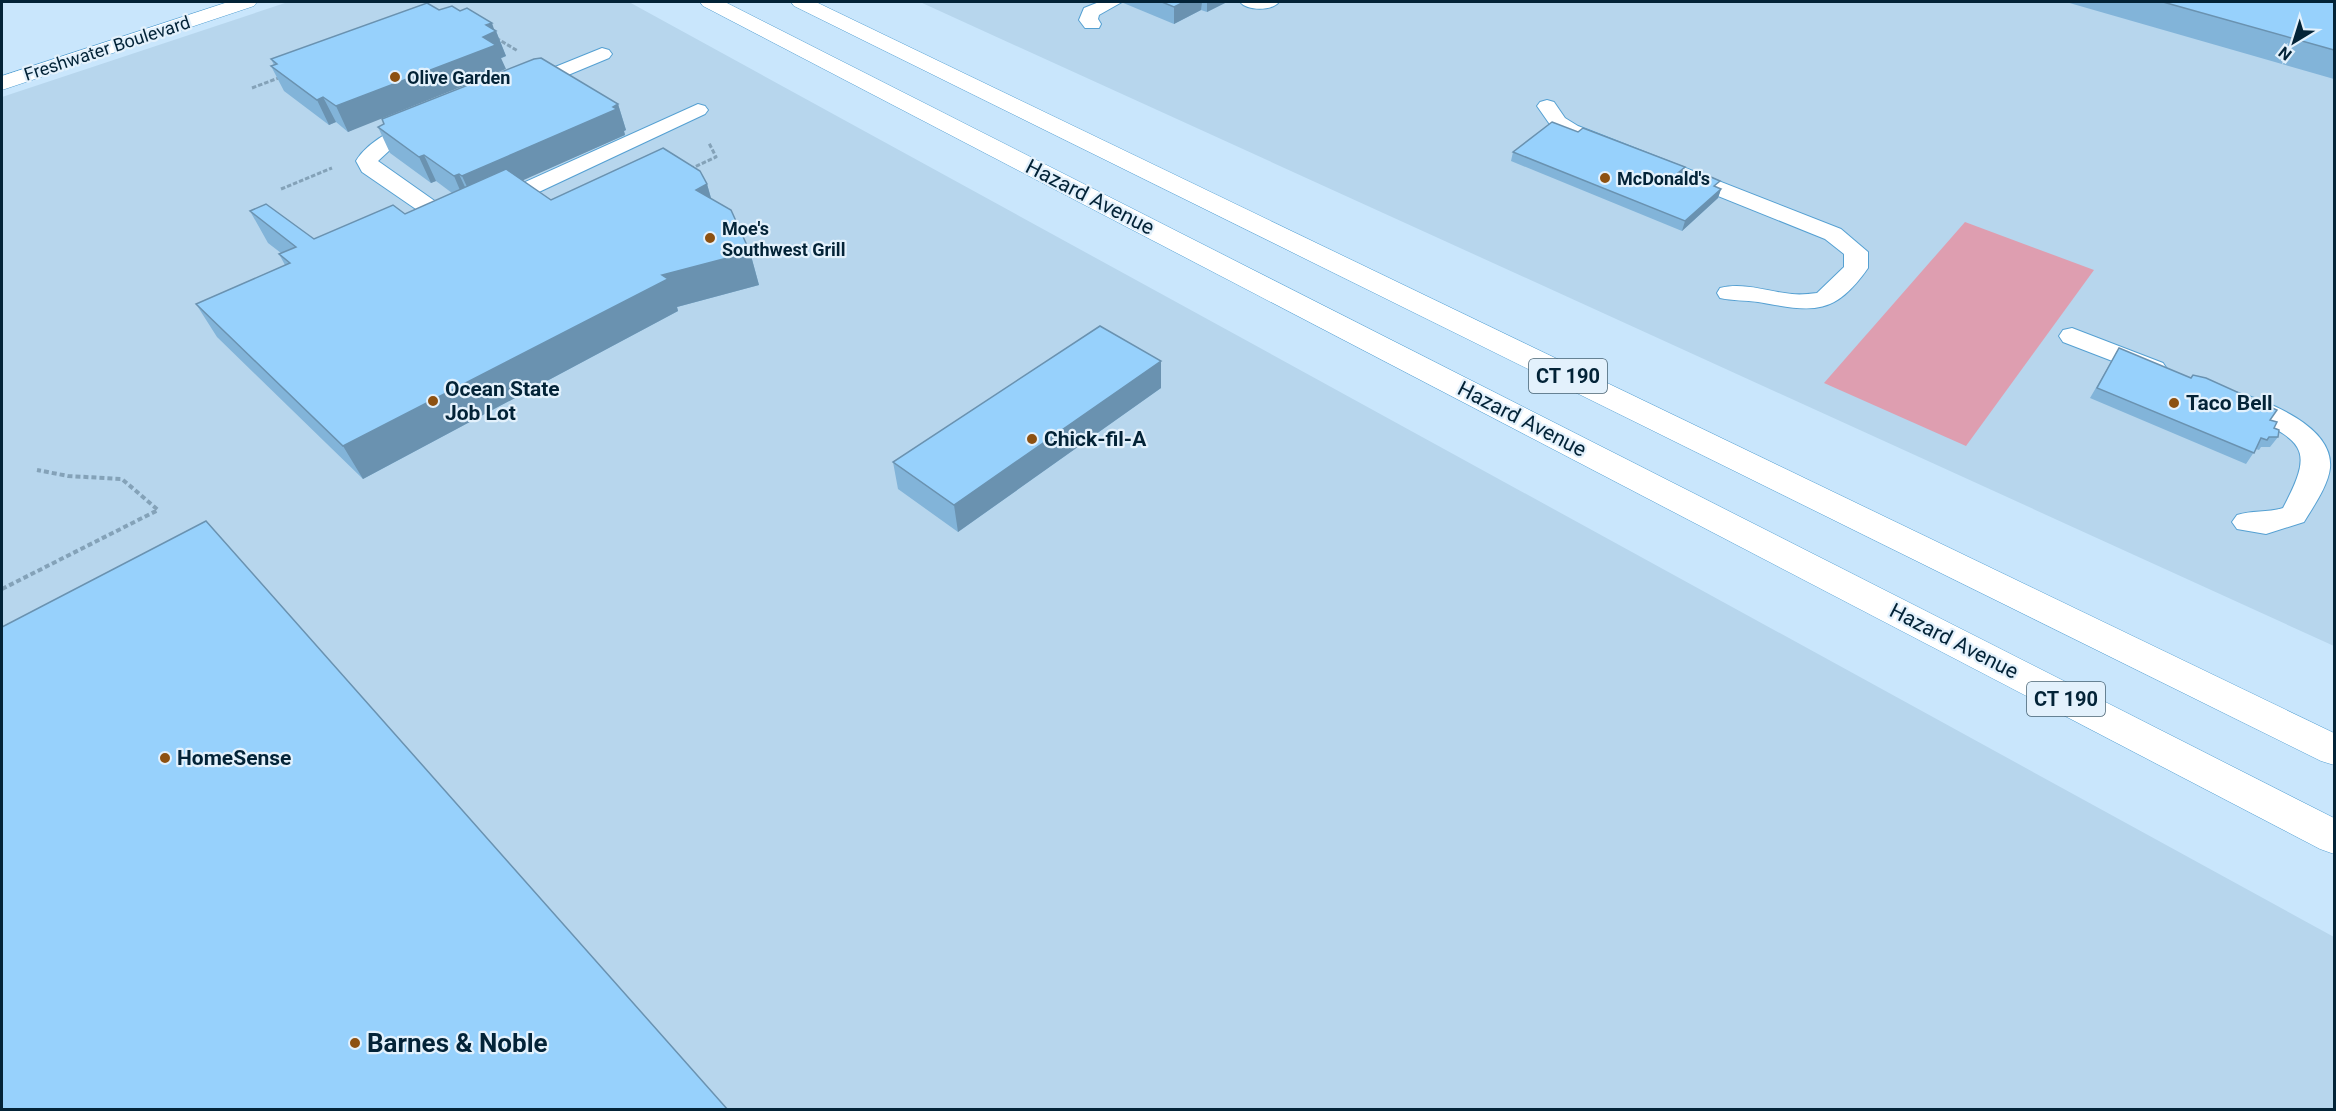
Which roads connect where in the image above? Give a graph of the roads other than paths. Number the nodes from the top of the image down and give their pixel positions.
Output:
1 (247, 2) edge
2 (710, 2) edge
3 (801, 2) edge
4 (1113, 2) edge
5 (1249, 2) edge
6 (1270, 2) edge
7 (1092, 24) dead end
8 (602, 54) dead end
9 (2, 83) edge
10 (502, 95) edge
11 (1547, 106) dead end
12 (698, 110) dead end
13 (439, 121) edge
14 (1125, 188) junction
15 (1169, 209) junction
16 (1729, 293) dead end
17 (2072, 336) dead end
18 (2177, 378) edge
19 (2209, 390) edge
20 (2247, 522) dead end
21 (2334, 750) edge
22 (2334, 837) edge

1 - 9 main road, Freshwater Boulevard
2 - 14 main road, Hazard Avenue / CT 190
3 - 14 main road, Hazard Avenue / CT 190
4 - 7 lane
5 - 6 lane
8 - 10 lane
11 - 16 lane
12 - 13 lane
14 - 15 main road, Hazard Avenue / CT 190
14 - 15 main road, Hazard Avenue / CT 190
15 - 21 main road, Hazard Avenue / CT 190
15 - 22 main road, Hazard Avenue / CT 190
17 - 18 lane
19 - 20 lane

